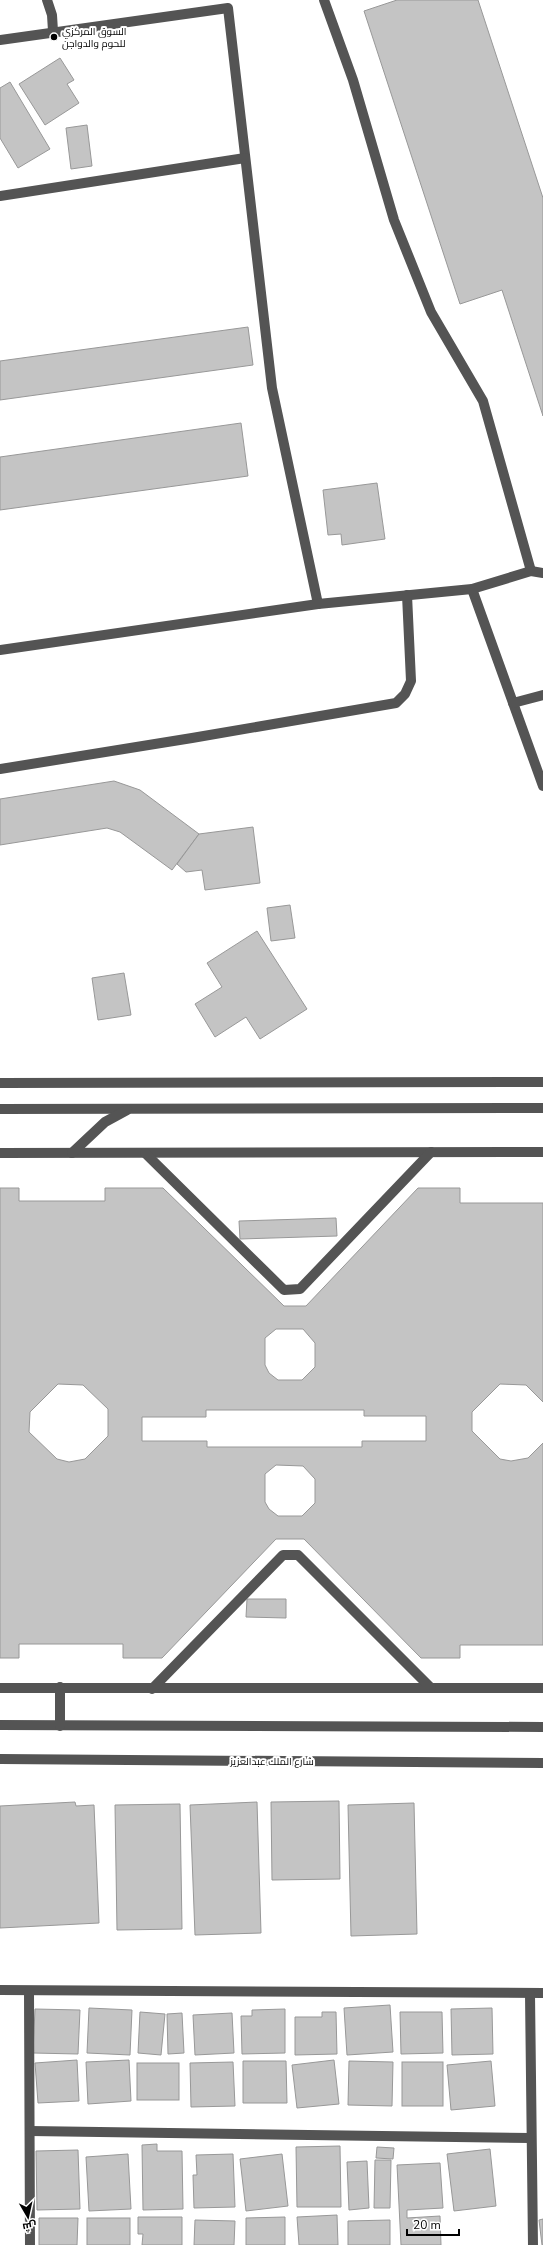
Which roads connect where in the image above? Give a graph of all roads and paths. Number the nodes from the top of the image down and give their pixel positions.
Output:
1 (48, 0) edge
2 (324, 0) edge
3 (53, 31) junction
4 (0, 40) edge
5 (245, 158) junction
6 (0, 196) edge
7 (531, 571) junction
8 (543, 573) edge
9 (472, 589) junction
10 (407, 595) junction
11 (318, 604) junction
12 (0, 650) edge
13 (543, 695) edge
14 (513, 703) junction
15 (0, 769) edge
16 (543, 786) edge
17 (543, 1082) edge
18 (0, 1083) edge
19 (543, 1108) edge
20 (0, 1109) edge
21 (127, 1109) junction
22 (91, 1134) junction
23 (431, 1152) junction
24 (543, 1152) edge
25 (0, 1153) edge
26 (72, 1153) junction
27 (94, 1153) junction
28 (145, 1153) junction
29 (60, 1687) junction
30 (0, 1688) edge
31 (430, 1688) junction
32 (543, 1688) edge
33 (152, 1689) junction
34 (0, 1725) edge
35 (60, 1726) junction
36 (543, 1727) edge
37 (0, 1759) edge
38 (543, 1762) edge
39 (0, 1990) edge
40 (28, 1991) junction
41 (543, 1993) edge
42 (530, 1994) junction
43 (30, 2131) junction
44 (530, 2138) junction
45 (30, 2245) edge
46 (533, 2245) edge

1 - 3 street
2 - 7 street
3 - 4 street
3 - 5 street
5 - 6 street
5 - 11 street
7 - 8 street
7 - 9 street
9 - 10 street
9 - 14 street
10 - 11 street
10 - 15 street
11 - 12 street
13 - 14 street
14 - 16 street
17 - 18 street
19 - 21 street
20 - 21 street
21 - 22 street
22 - 26 street
22 - 27 street
23 - 24 street
23 - 28 street
23 - 28 street
25 - 26 street
26 - 27 street
27 - 28 street
29 - 30 street
29 - 33 street
29 - 35 street
31 - 32 street
31 - 33 street
31 - 33 street
34 - 35 street
35 - 36 street
37 - 38 street, شارع الملك عبدالعزيز
39 - 40 street
40 - 42 street
40 - 43 street
41 - 42 street
42 - 44 street
43 - 44 street
43 - 45 street
44 - 46 street

